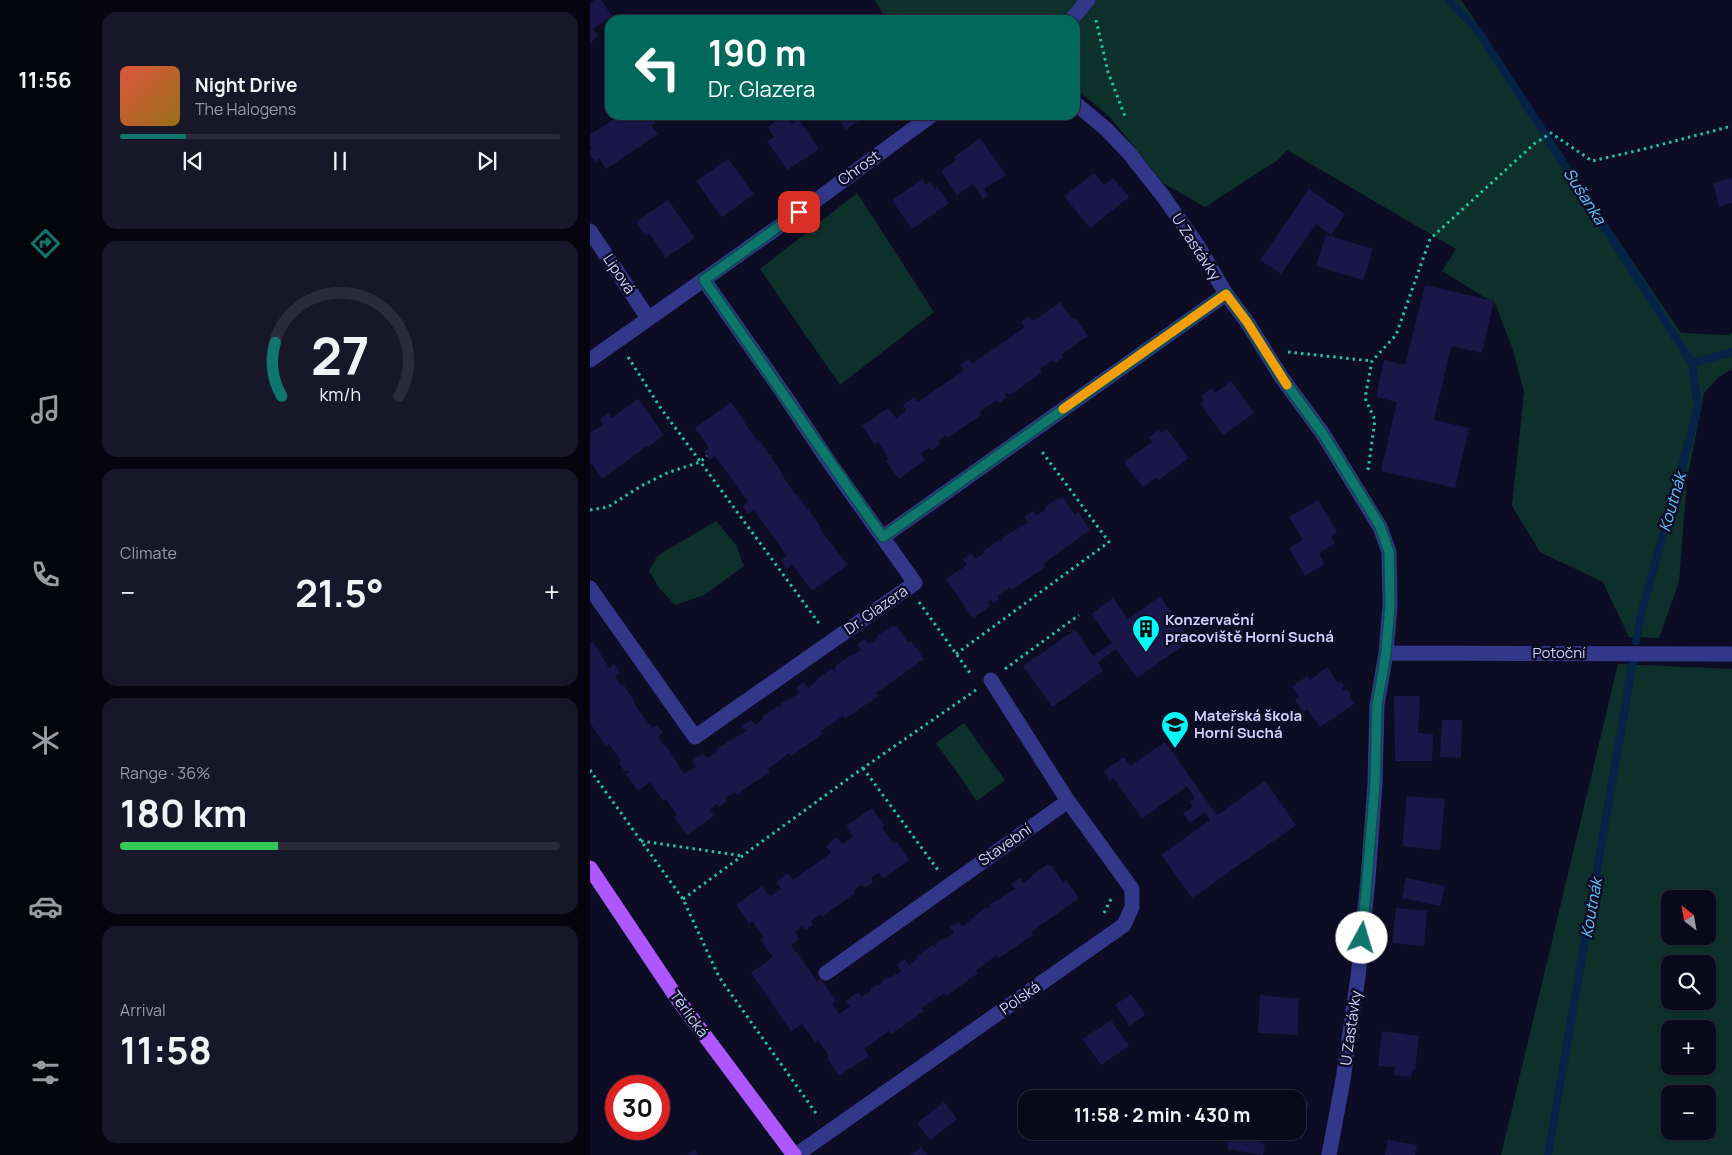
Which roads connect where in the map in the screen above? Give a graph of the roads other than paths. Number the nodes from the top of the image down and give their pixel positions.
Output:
1 (1088, 0) edge
2 (1075, 15) edge
3 (1080, 107) edge
4 (925, 120) edge
5 (590, 231) edge
6 (704, 280) junction
7 (1226, 294) junction
8 (648, 318) junction
9 (590, 360) edge
10 (883, 537) junction
11 (590, 588) edge
12 (1386, 653) junction
13 (1732, 654) edge
14 (986, 683) road end
15 (1068, 800) junction
16 (590, 868) edge
17 (826, 972) dead end
18 (795, 1155) edge
19 (1329, 1155) edge

1 - 2 street
3 - 7 street, U Zastávky
4 - 6 street, Chrost
5 - 8 street, Lipová
6 - 8 street, Chrost
6 - 10 street
7 - 10 street
7 - 12 street, U Zastávky
8 - 9 street, Chrost
10 - 11 street, Dr. Glazera
12 - 13 street, Potoční
12 - 19 street, U Zastávky
14 - 15 street
15 - 17 street, Stavební
15 - 18 street, Polská
16 - 18 main road, Těrlická

